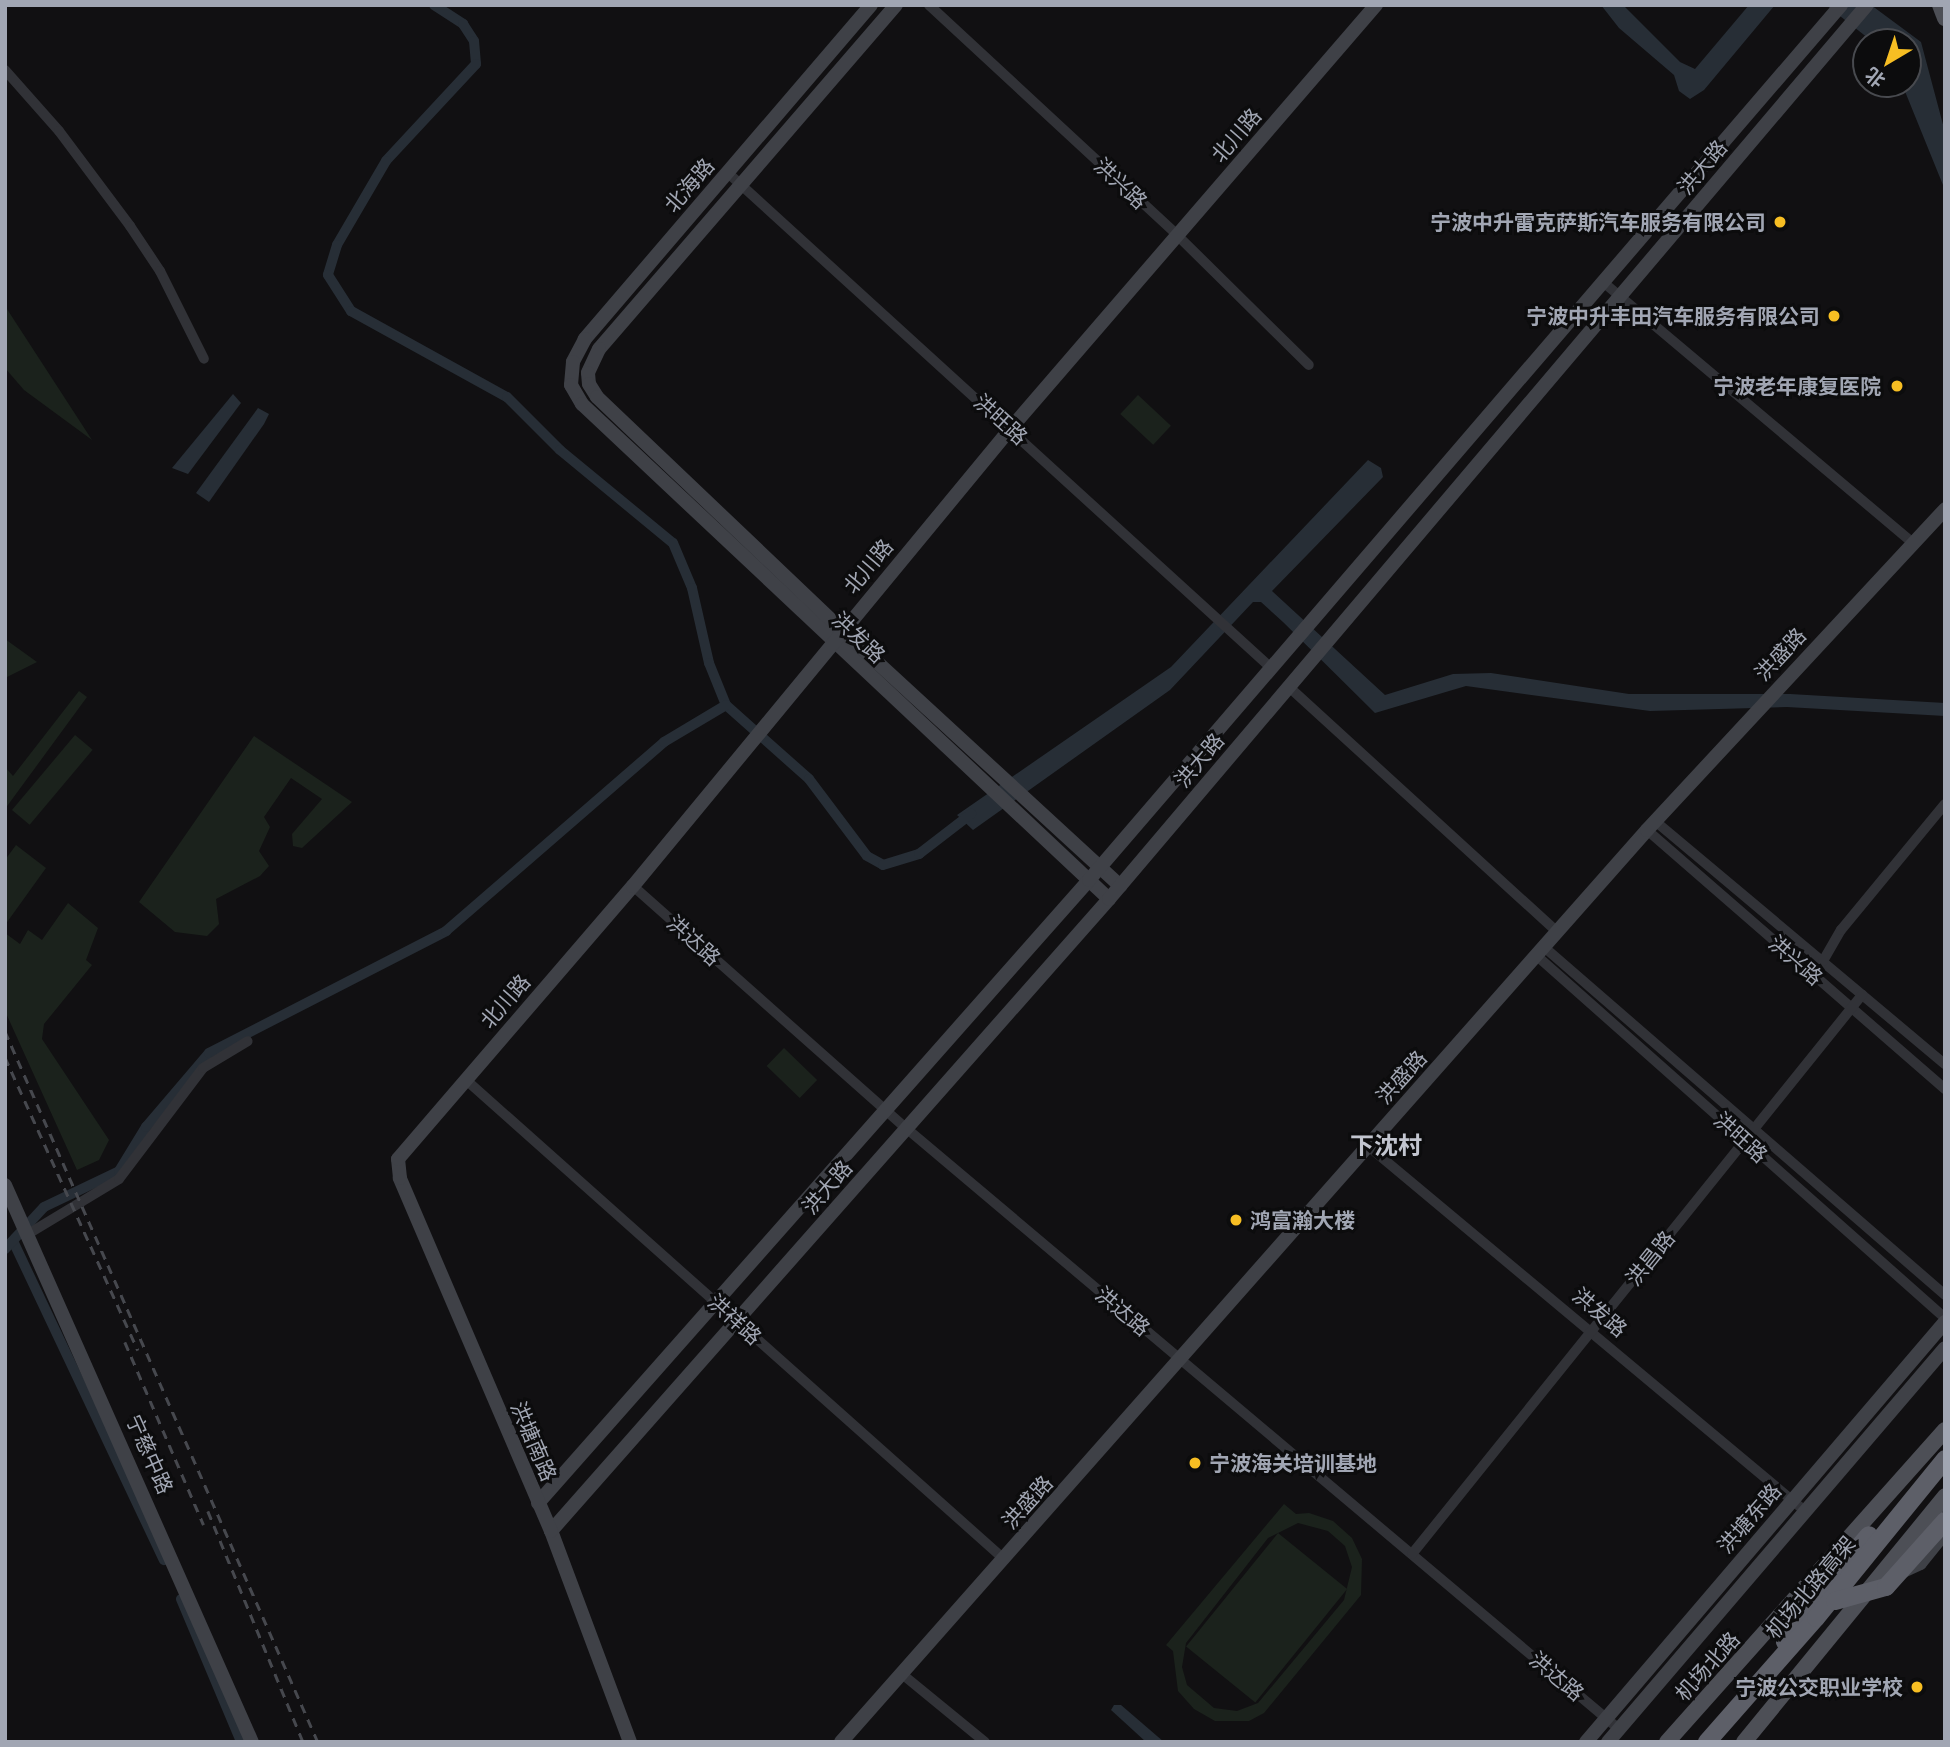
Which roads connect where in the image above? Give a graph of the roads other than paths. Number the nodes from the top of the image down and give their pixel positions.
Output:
1 (871, 5) edge
2 (896, 5) edge
3 (929, 5) edge
4 (1376, 5) edge
5 (1841, 5) edge
6 (1867, 5) edge
7 (1940, 5) edge
8 (1945, 18) edge
9 (5, 70) edge
10 (728, 173) junction
11 (741, 185) junction
12 (1177, 235) junction
13 (1603, 282) junction
14 (1620, 296) junction
15 (204, 359) dead end
16 (1309, 365) dead end
17 (597, 397) joint
18 (582, 404) joint
19 (1012, 428) junction
20 (1945, 509) edge
21 (1913, 543) junction
22 (842, 630) junction
23 (832, 642) junction
24 (1271, 668) junction
25 (1289, 687) junction
26 (1945, 804) edge
27 (1651, 825) junction
28 (1100, 867) junction
29 (1089, 880) junction
30 (633, 886) junction
31 (1120, 886) junction
32 (1109, 899) junction
33 (1557, 932) junction
34 (1540, 952) junction
35 (1823, 961) junction
36 (1862, 995) junction
37 (1852, 1008) junction
38 (248, 1041) dead end
39 (1945, 1064) edge
40 (465, 1079) junction
41 (1945, 1089) edge
42 (886, 1110) junction
43 (906, 1128) junction
44 (1754, 1129) junction
45 (1745, 1140) junction
46 (1368, 1146) junction
47 (398, 1159) joint
48 (5, 1185) edge
49 (28, 1234) junction
50 (1945, 1295) edge
51 (716, 1302) junction
52 (737, 1320) junction
53 (1945, 1320) edge
54 (1590, 1331) junction
55 (1945, 1348) edge
56 (1181, 1360) junction
57 (1945, 1430) edge
58 (1945, 1443) edge
59 (1945, 1459) edge
60 (1945, 1468) edge
61 (1945, 1496) edge
62 (1792, 1500) junction
63 (538, 1503) junction
64 (1805, 1511) junction
65 (1945, 1521) edge
66 (551, 1531) junction
67 (1945, 1533) edge
68 (1412, 1554) junction
69 (1004, 1559) junction
70 (1869, 1589) junction
71 (1835, 1601) junction
72 (1768, 1672) junction
73 (902, 1674) junction
74 (1606, 1718) junction
75 (1619, 1729) junction
76 (252, 1742) edge
77 (630, 1742) edge
78 (841, 1742) edge
79 (985, 1742) edge
80 (1586, 1742) edge
81 (1608, 1742) edge
82 (1667, 1742) edge
83 (1707, 1742) edge
84 (1718, 1742) edge
85 (1744, 1742) edge

1 - 10 main road, 北海路
2 - 11 main road, 北海路
3 - 12 street, 洪兴路
4 - 12 main road, 北川路
5 - 13 main road, 洪大路
6 - 14 main road, 洪大路
7 - 8 main road
9 - 15 street
10 - 11 street, 洪旺路
10 - 18 main road, 北海路
11 - 17 main road, 北海路
11 - 19 street, 洪旺路
12 - 16 street, 洪兴路
12 - 19 main road, 北川路
13 - 14 street
13 - 24 main road, 洪大路
14 - 21 street
14 - 25 main road, 洪大路
17 - 22 main road, 洪发路
18 - 23 main road, 洪发路
19 - 22 main road, 北川路
19 - 24 street, 洪旺路
20 - 21 main road, 洪盛路
21 - 27 main road, 洪盛路
22 - 23 main road, 北川路
22 - 28 main road, 洪发路
23 - 29 main road, 洪发路
23 - 30 main road, 北川路
24 - 28 main road, 洪大路
25 - 31 main road, 洪大路
25 - 33 street
26 - 35 street
27 - 33 main road, 洪盛路
27 - 35 street, 洪兴路
27 - 37 street, 洪兴路
28 - 29 main road, 洪大路
28 - 31 main road, 洪发路
29 - 32 main road, 洪发路
29 - 42 main road, 洪大路
30 - 40 main road, 北川路
30 - 42 street, 洪达路
31 - 32 main road, 洪大路
32 - 43 main road, 洪大路
33 - 34 main road, 洪盛路
34 - 44 street, 洪旺路
34 - 45 street, 洪旺路
34 - 46 main road, 洪盛路
35 - 36 street, 洪兴路
36 - 37 street, 洪昌路
36 - 39 street, 洪兴路
37 - 41 street, 洪兴路
37 - 44 street, 洪昌路
38 - 49 street
40 - 47 main road, 北川路
40 - 51 street, 洪祥路
42 - 43 street, 洪达路
42 - 51 main road, 洪大路
43 - 52 main road, 洪大路
43 - 56 street, 洪达路
44 - 45 street, 洪昌路
44 - 50 street, 洪旺路
45 - 53 street, 洪旺路
45 - 54 street, 洪昌路
46 - 54 street, 洪发路
46 - 56 main road, 洪盛路
47 - 63 main road, 洪塘南路
48 - 49 main road, 宁慈中路
49 - 76 main road, 宁慈中路
51 - 52 street, 洪祥路
51 - 63 main road, 洪大路
52 - 66 main road, 洪大路
52 - 69 street, 洪祥路
53 - 62 main road, 洪塘东路
54 - 62 street, 洪发路
54 - 68 street, 洪昌路
55 - 64 main road, 洪塘东路
56 - 68 street, 洪达路
56 - 69 main road, 洪盛路
57 - 82 main road, 机场北路
58 - 72 highway
59 - 72 highway, 机场北路高架
60 - 71 highway, 机场北路高架
61 - 70 main road
62 - 64 street, 洪发路
62 - 74 main road, 洪塘东路
63 - 66 main road, 洪塘南路
64 - 75 main road, 洪塘东路
65 - 71 highway, bridge
66 - 77 main road, 洪塘南路
67 - 70 main road
68 - 74 street, 洪达路
69 - 73 main road, 洪盛路
70 - 85 main road
71 - 84 highway, 机场北路高架
72 - 83 highway, 机场北路高架
73 - 78 main road, 洪盛路
73 - 79 street
74 - 75 street, 洪达路
74 - 80 main road, 洪塘东路
75 - 81 main road, 洪塘东路

